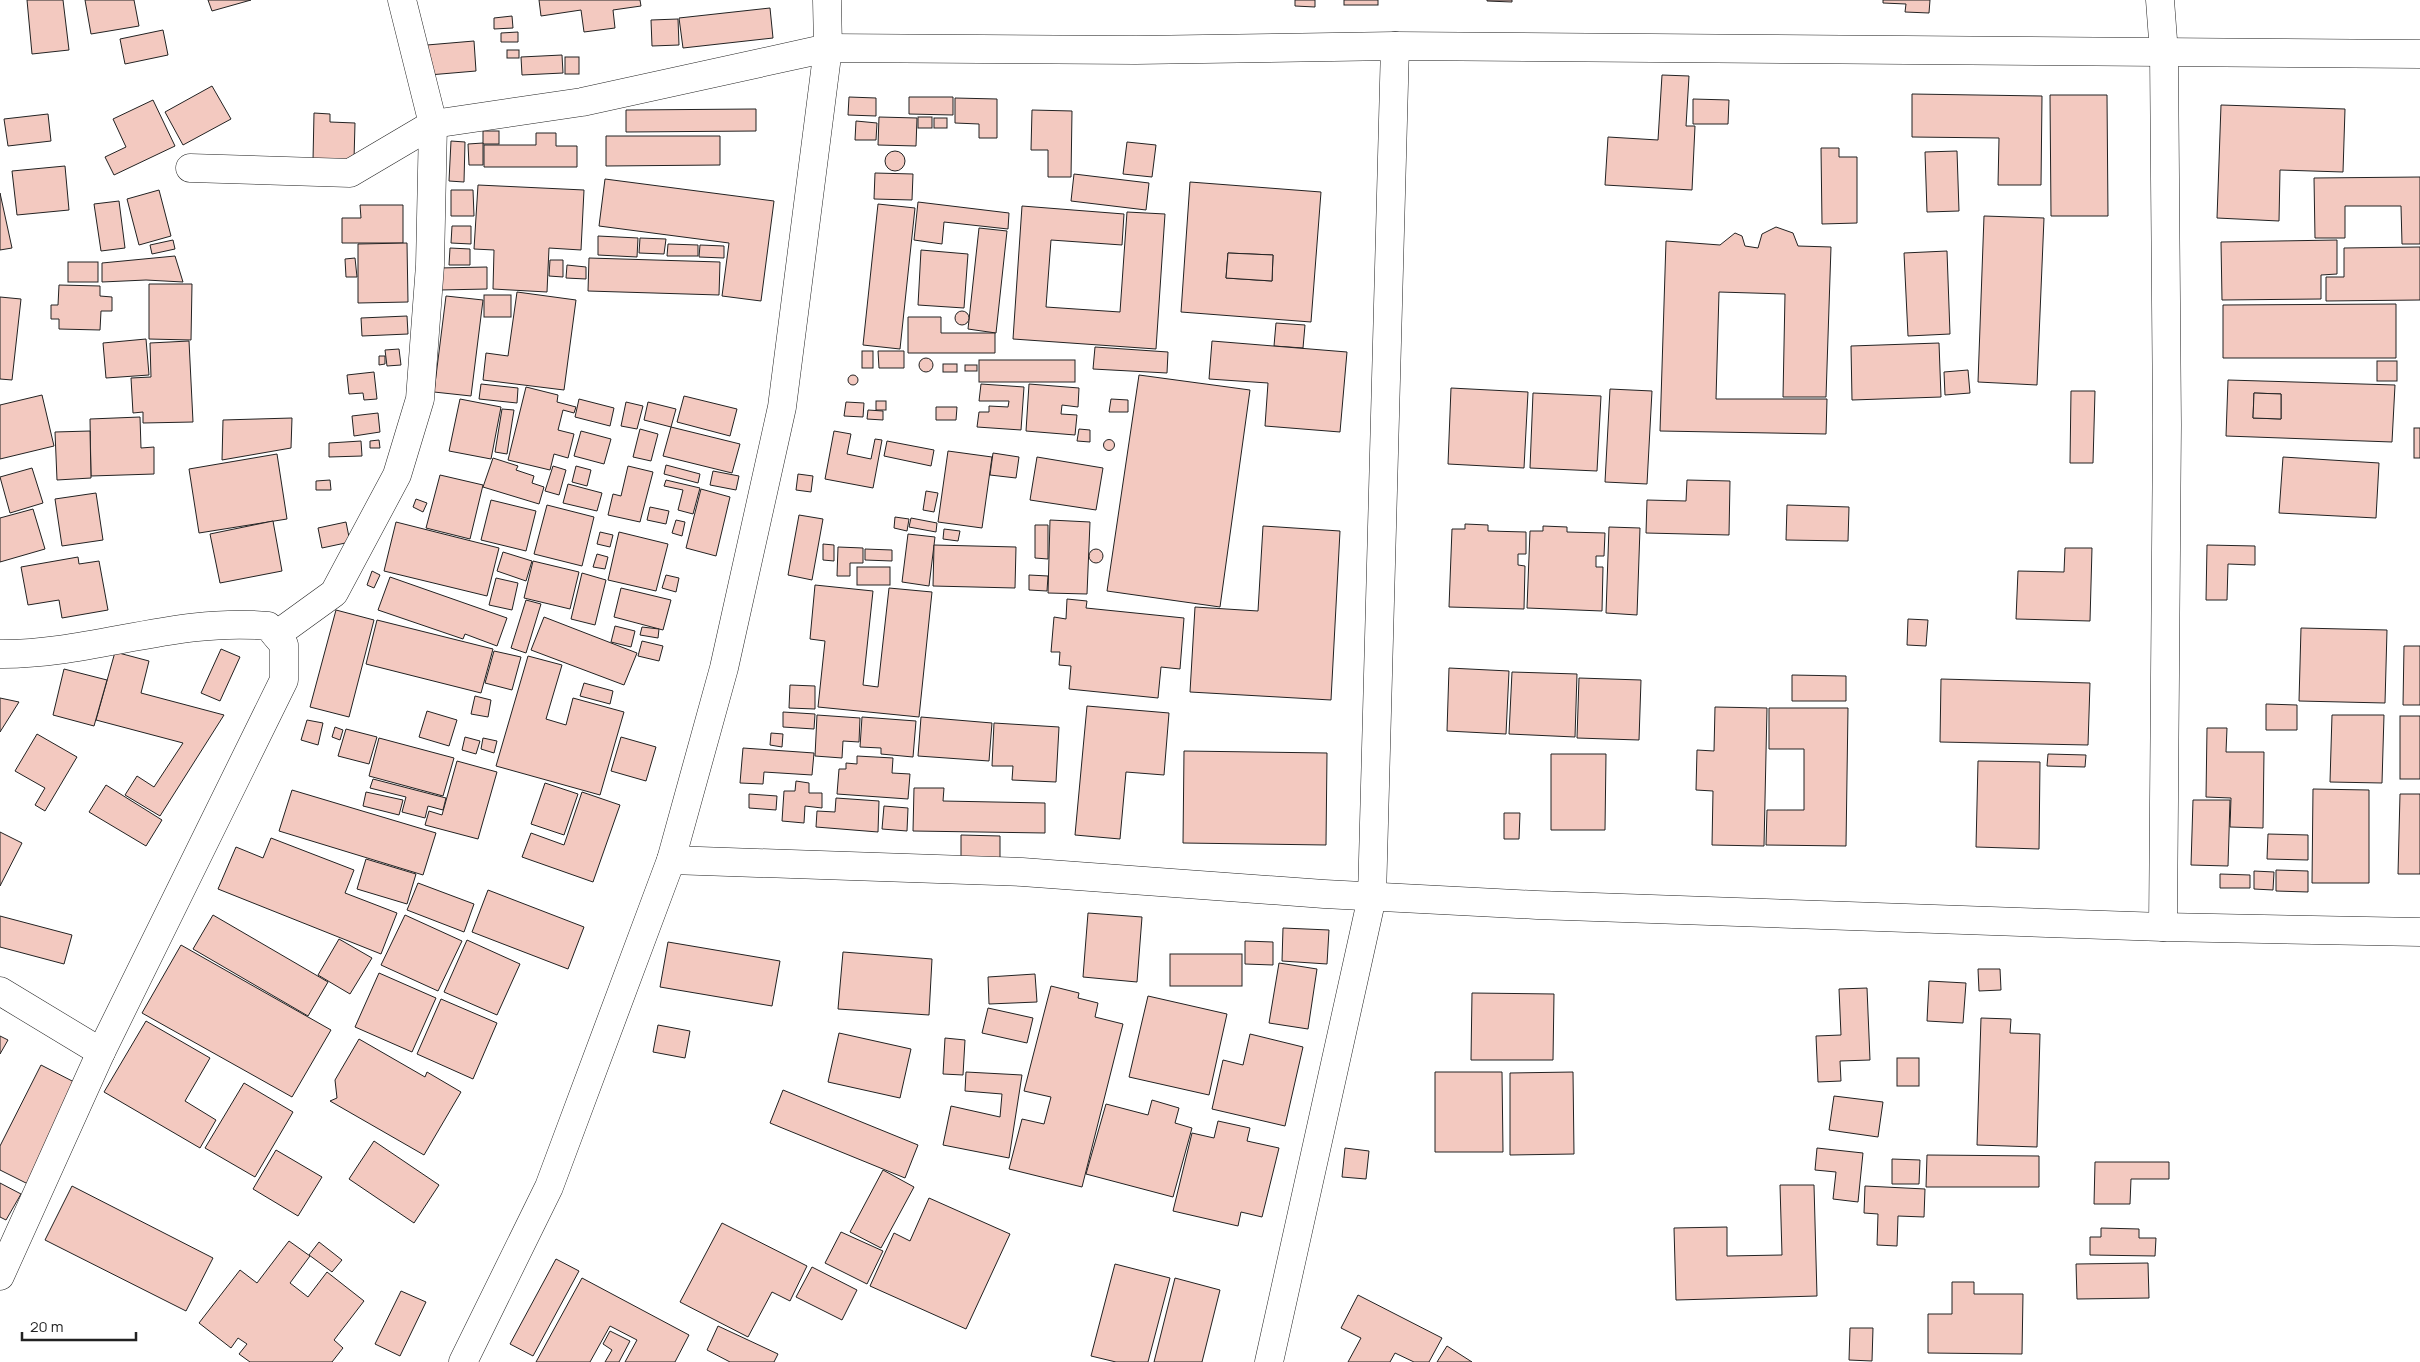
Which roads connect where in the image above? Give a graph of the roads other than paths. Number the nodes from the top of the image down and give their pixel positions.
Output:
1 (402, 0) edge
2 (827, 0) edge
3 (2160, 0) edge
4 (1395, 46) junction
5 (828, 48) junction
6 (2164, 53) junction
7 (2420, 54) edge
8 (433, 124) junction
9 (190, 168) dead end
10 (276, 636) junction
11 (0, 654) edge
12 (671, 860) junction
13 (1372, 897) junction
14 (2163, 926) junction
15 (2420, 932) edge
16 (0, 991) edge
17 (101, 1052) junction
18 (0, 1276) edge
19 (463, 1362) edge
20 (1269, 1362) edge

1 - 8 street
2 - 5 street
3 - 6 street
4 - 5 street
4 - 6 street
4 - 13 street
5 - 8 street
5 - 12 street
6 - 7 street
6 - 14 street
8 - 9 street
8 - 10 street
10 - 11 street
10 - 17 street
12 - 13 street
12 - 19 street
13 - 14 street
13 - 20 street
14 - 15 street
16 - 17 street
17 - 18 street

